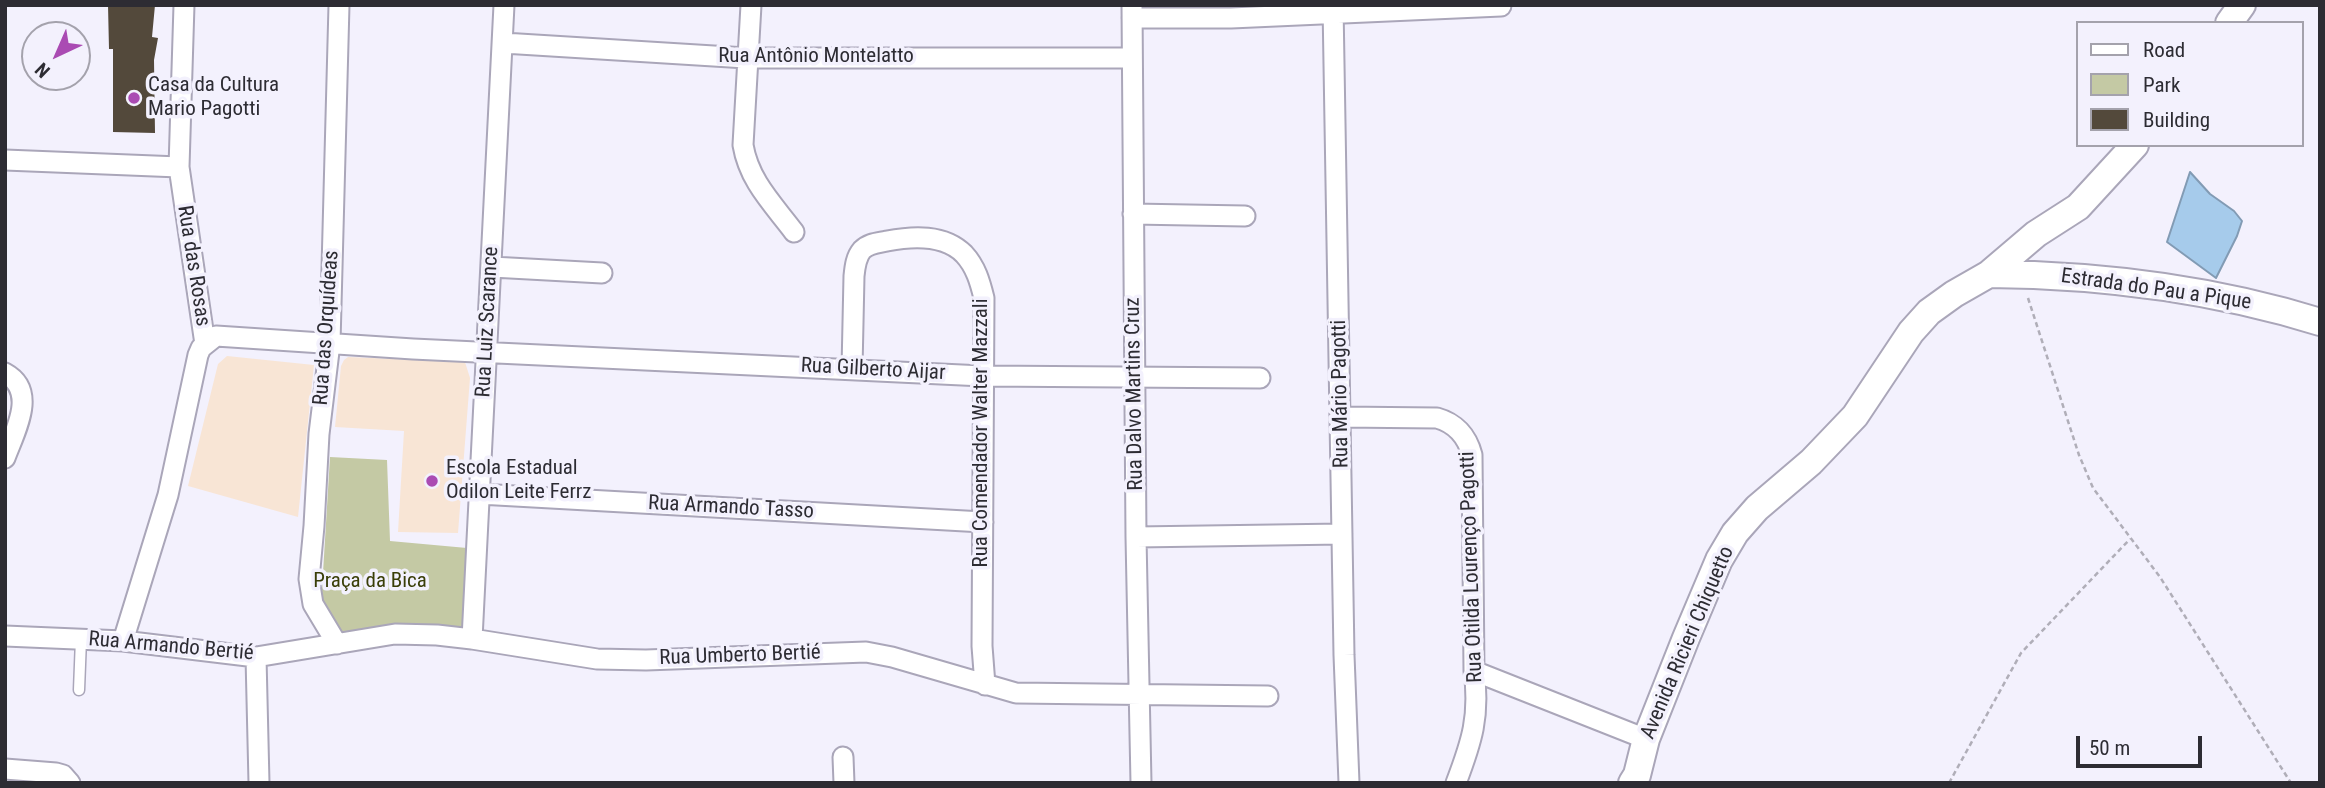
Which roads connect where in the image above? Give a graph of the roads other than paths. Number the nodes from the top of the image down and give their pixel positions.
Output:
1 (184, 5) edge
2 (339, 5) edge
3 (504, 5) edge
4 (751, 5) edge
5 (2242, 5) edge
6 (1501, 6) edge
7 (1334, 9) edge
8 (1132, 11) edge
9 (2230, 21) edge
10 (503, 43) junction
11 (746, 58) junction
12 (1131, 58) junction
13 (2133, 147) edge
14 (5, 160) edge
15 (179, 167) junction
16 (1133, 214) junction
17 (1245, 216) dead end
18 (794, 232) dead end
19 (2036, 234) junction
20 (492, 267) junction
21 (602, 273) dead end
22 (1989, 274) junction
23 (2032, 274) junction
24 (2320, 323) edge
25 (330, 343) junction
26 (205, 344) junction
27 (486, 353) junction
28 (852, 369) junction
29 (5, 373) edge
30 (983, 376) junction
31 (1134, 377) junction
32 (1259, 378) dead end
33 (1342, 417) junction
34 (5, 458) edge
35 (479, 494) junction
36 (983, 522) junction
37 (1342, 534) junction
38 (1136, 537) junction
39 (5, 636) edge
40 (81, 639) junction
41 (472, 639) junction
42 (123, 641) junction
43 (337, 644) junction
44 (256, 657) junction
45 (1474, 671) junction
46 (985, 685) junction
47 (79, 690) dead end
48 (1139, 696) junction
49 (1268, 696) dead end
50 (1646, 739) junction
51 (843, 757) dead end
52 (5, 769) edge
53 (70, 783) edge
54 (259, 783) edge
55 (844, 783) edge
56 (1141, 783) edge
57 (1349, 783) edge
58 (1456, 783) edge
59 (1632, 783) edge

1 - 15 street, Rua das Rosas
2 - 25 street, Rua das Orquídeas
3 - 10 street, Rua Luiz Scarance
4 - 11 street
5 - 9 street
6 - 7 street
7 - 8 street
7 - 33 street, Rua Mário Pagotti
8 - 12 street, Rua Dalvo Martins Cruz
10 - 11 street, Rua Antônio Montelatto
10 - 20 street, Rua Luiz Scarance
11 - 12 street, Rua Antônio Montelatto
11 - 18 street
12 - 16 street, Rua Dalvo Martins Cruz
13 - 19 street, Avenida Ricieri Chiquetto
14 - 15 street
15 - 26 street, Rua das Rosas
16 - 17 street
16 - 31 street, Rua Dalvo Martins Cruz
19 - 22 street, Avenida Ricieri Chiquetto
19 - 23 street
20 - 21 street
20 - 27 street, Rua Luiz Scarance
22 - 23 street, Estrada do Pau a Pique
22 - 50 street, Avenida Ricieri Chiquetto
23 - 24 street, Estrada do Pau a Pique
25 - 26 street, Rua Gilberto Aijar
25 - 27 street, Rua Gilberto Aijar
25 - 43 street, Rua das Orquídeas
26 - 42 street, Rua das Rosas
27 - 28 street, Rua Gilberto Aijar
27 - 35 street, Rua Luiz Scarance
28 - 30 street, Rua Gilberto Aijar
28 - 30 street, Rua Comendador Walter Mazzali
29 - 34 street
30 - 31 street, Rua Gilberto Aijar
30 - 36 street, Rua Comendador Walter Mazzali
31 - 32 street, Rua Gilberto Aijar
31 - 38 street, Rua Dalvo Martins Cruz
33 - 37 street, Rua Mário Pagotti
33 - 45 street, Rua Otilda Lourenço Pagotti
35 - 36 street, Rua Armando Tasso
35 - 41 street, Rua Luiz Scarance
36 - 46 street, Rua Comendador Walter Mazzali
37 - 38 street
37 - 57 street, Rua Mário Pagotti
38 - 48 street, Rua Dalvo Martins Cruz
39 - 40 street, Rua Armando Bertié
40 - 42 street, Rua Armando Bertié
40 - 47 lane
41 - 43 street, Rua Umberto Bertié
41 - 46 street, Rua Umberto Bertié
42 - 44 street, Rua Armando Bertié
43 - 44 street, Rua Armando Bertié
44 - 54 street
45 - 50 street
45 - 58 street, Rua Otilda Lourenço Pagotti
46 - 48 street, Rua Umberto Bertié
48 - 49 street, Rua Umberto Bertié
48 - 56 street, Rua Dalvo Martins Cruz
50 - 59 street, Avenida Ricieri Chiquetto
51 - 55 street
52 - 53 street

